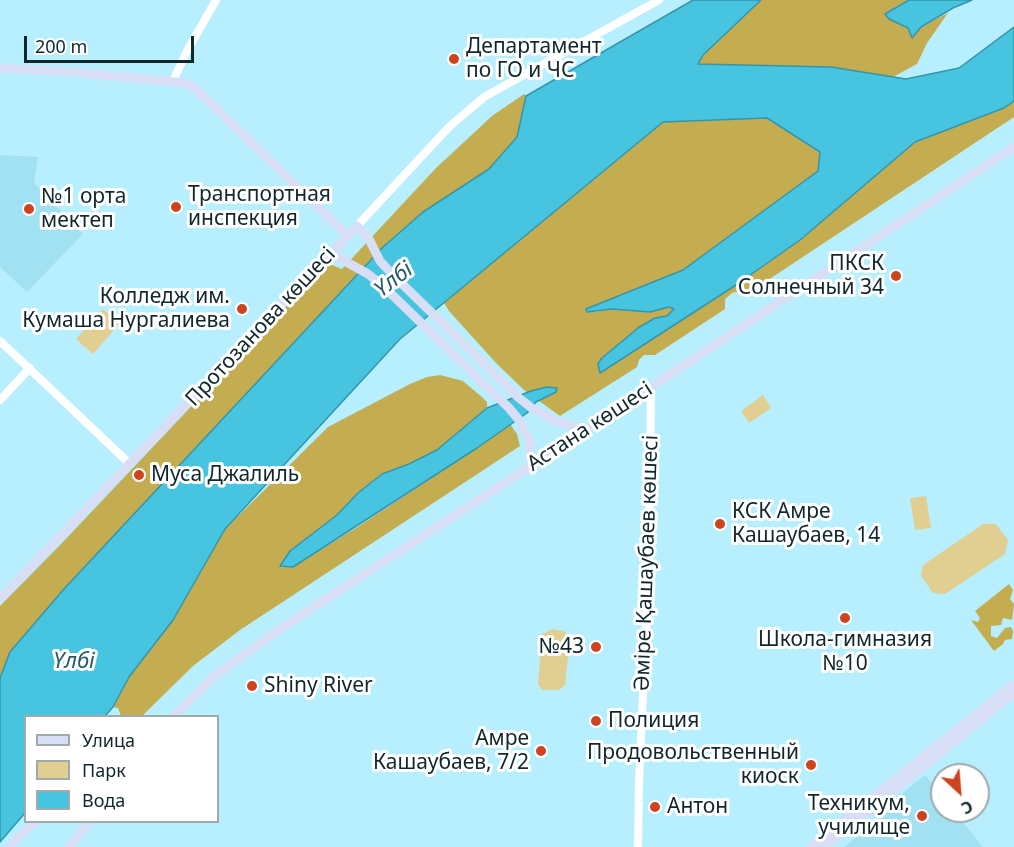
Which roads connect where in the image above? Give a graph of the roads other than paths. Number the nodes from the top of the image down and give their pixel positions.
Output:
1 (216, 0) edge
2 (659, 0) edge
3 (0, 68) edge
4 (173, 81) junction
5 (1014, 147) edge
6 (357, 226) junction
7 (348, 236) junction
8 (333, 251) junction
9 (0, 340) edge
10 (30, 369) junction
11 (651, 386) junction
12 (0, 400) edge
13 (588, 429) junction
14 (130, 464) junction
15 (531, 466) junction
16 (0, 599) edge
17 (1014, 684) edge
18 (1014, 693) edge
19 (176, 715) edge
20 (35, 823) edge
21 (88, 823) edge
22 (0, 843) edge
23 (4, 847) edge
24 (10, 847) edge
25 (69, 847) edge
26 (638, 847) edge
27 (811, 847) edge
28 (824, 847) edge

1 - 4 street
2 - 6 street, Протозанова көшесі
3 - 4 main road
4 - 7 main road
5 - 11 main road, Астана көшесі
6 - 7 main road, Протозанова көшесі
6 - 13 main road
7 - 8 main road, Протозанова көшесі
8 - 14 main road, Протозанова көшесі
8 - 15 main road
9 - 10 street
10 - 12 street
10 - 14 street
11 - 13 main road, Астана көшесі
11 - 26 street, Әміре Қашаубаев көшесі
13 - 15 main road, Астана көшесі
14 - 16 main road, Протозанова көшесі
15 - 19 main road, Астана көшесі
17 - 27 main road
18 - 28 main road
20 - 24 main road
21 - 25 main road
22 - 23 main road

